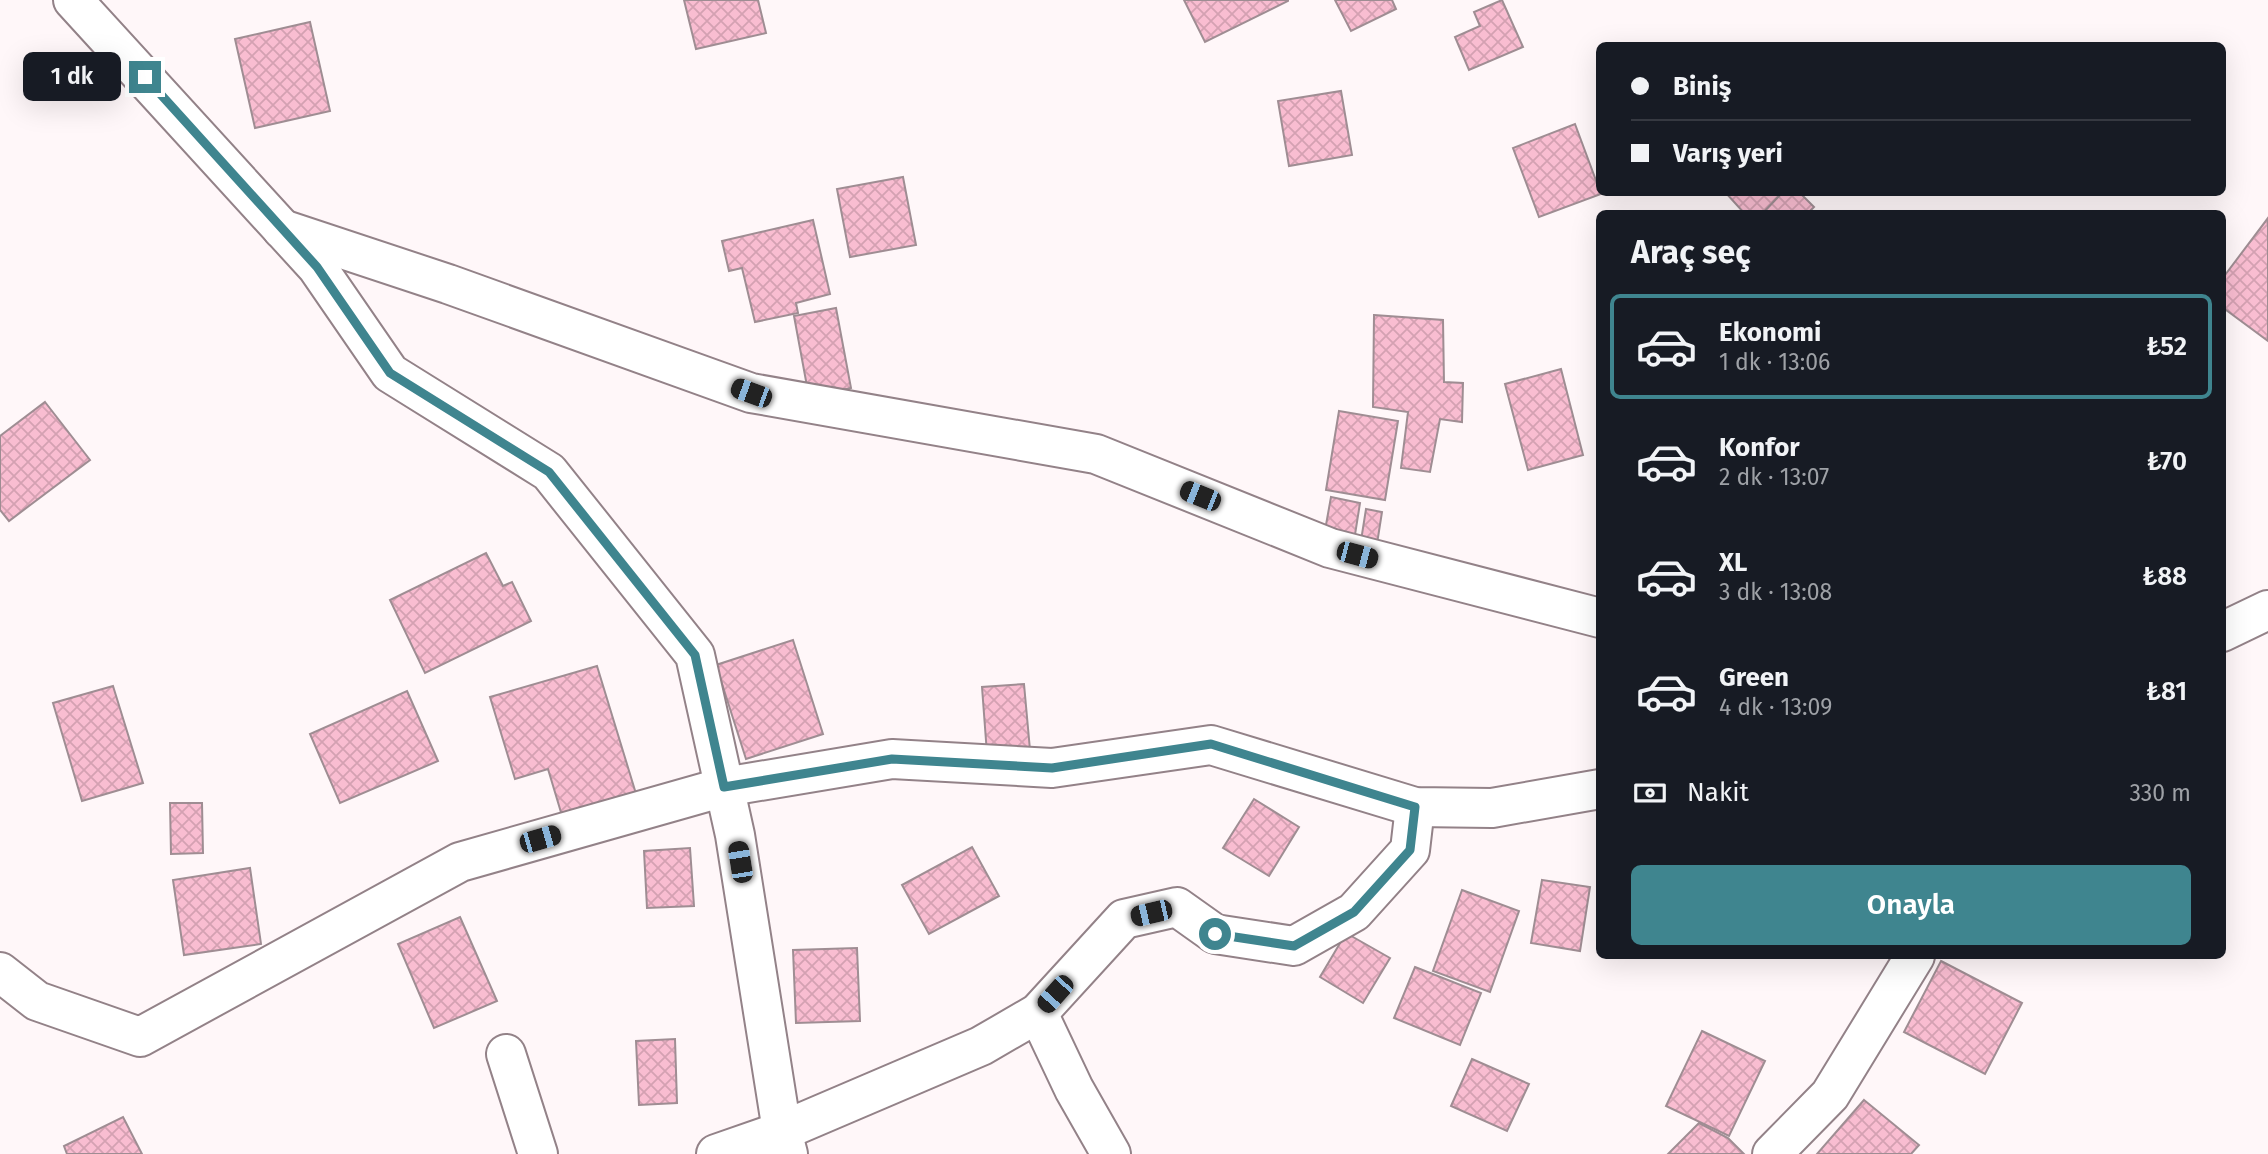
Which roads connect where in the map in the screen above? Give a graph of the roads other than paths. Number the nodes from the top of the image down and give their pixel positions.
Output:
1 (73, 0) edge
2 (282, 229) junction
3 (2268, 610) edge
4 (1596, 617) edge
5 (2226, 630) edge
6 (724, 787) junction
7 (1596, 790) edge
8 (1415, 807) junction
9 (1913, 959) edge
10 (0, 972) edge
11 (1038, 1013) junction
12 (506, 1054) dead end
13 (785, 1142) edge
14 (538, 1154) edge
15 (716, 1154) edge
16 (1111, 1154) edge
17 (1772, 1154) edge

1 - 2 street
2 - 4 street
2 - 6 street
3 - 5 street
6 - 8 street
6 - 10 street
6 - 13 street
7 - 8 street
8 - 11 street
9 - 17 street
11 - 13 street
11 - 16 street
12 - 14 street
13 - 15 street

